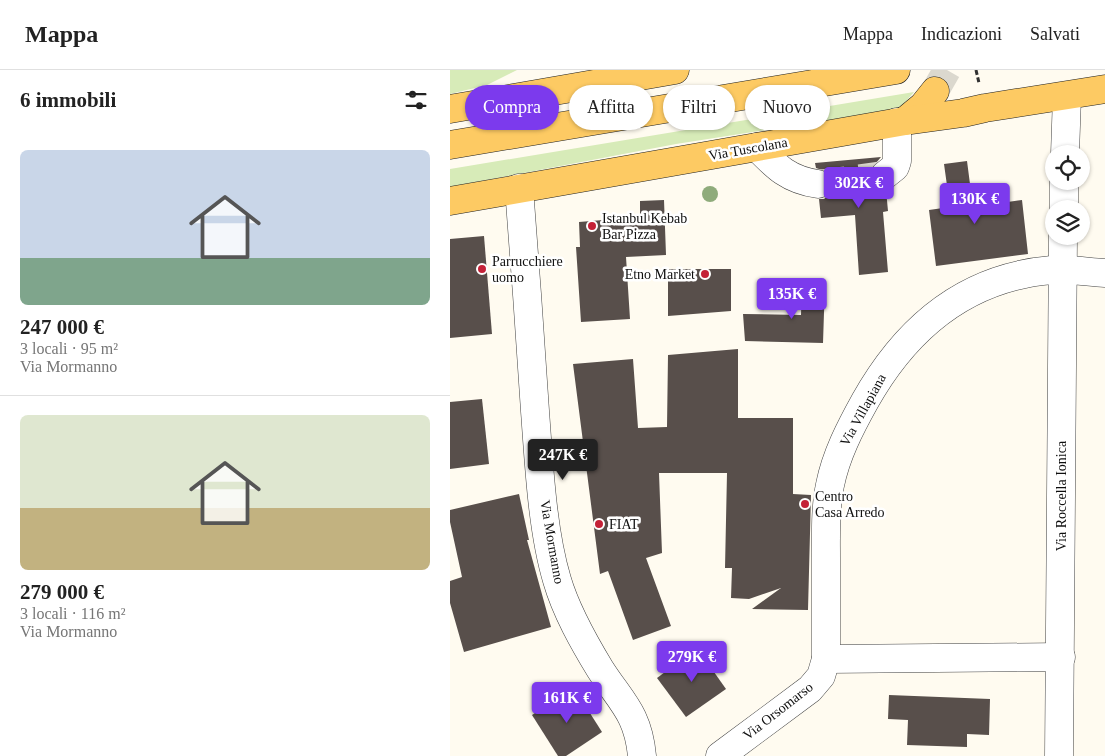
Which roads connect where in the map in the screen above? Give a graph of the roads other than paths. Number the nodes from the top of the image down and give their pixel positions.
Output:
1 (579, 70) edge
2 (675, 70) edge
3 (896, 70) edge
4 (545, 85) edge
5 (1105, 89) edge
6 (559, 90) edge
7 (935, 91) tunnel mouth
8 (1067, 96) junction
9 (465, 106) edge
10 (450, 109) edge
11 (901, 121) junction
12 (450, 145) edge
13 (1065, 145) edge
14 (757, 147) junction
15 (885, 175) dead end
16 (818, 184) tunnel mouth
17 (519, 188) junction
18 (450, 201) edge
19 (1063, 245) edge
20 (1062, 270) junction
21 (1105, 273) edge
22 (1061, 657) junction
23 (826, 659) junction
24 (642, 756) edge
25 (720, 756) edge
26 (1059, 756) edge

1 - 4 main road
2 - 6 main road
3 - 12 main road
5 - 8 main road, Via Tuscolana
7 - 11 main road
8 - 11 main road, Via Tuscolana
8 - 13 street
9 - 10 main road
11 - 14 main road, Via Tuscolana
11 - 15 street
14 - 16 street
14 - 17 main road, Via Tuscolana
17 - 18 main road, Via Tuscolana
17 - 24 street, Via Mormanno
19 - 20 street, Via Roccella Ionica
20 - 21 street, Via Villapiana
20 - 22 street, Via Roccella Ionica
20 - 23 street, Via Villapiana
22 - 23 street
22 - 26 street, Via Roccella Ionica
23 - 25 street, Via Orsomarso

